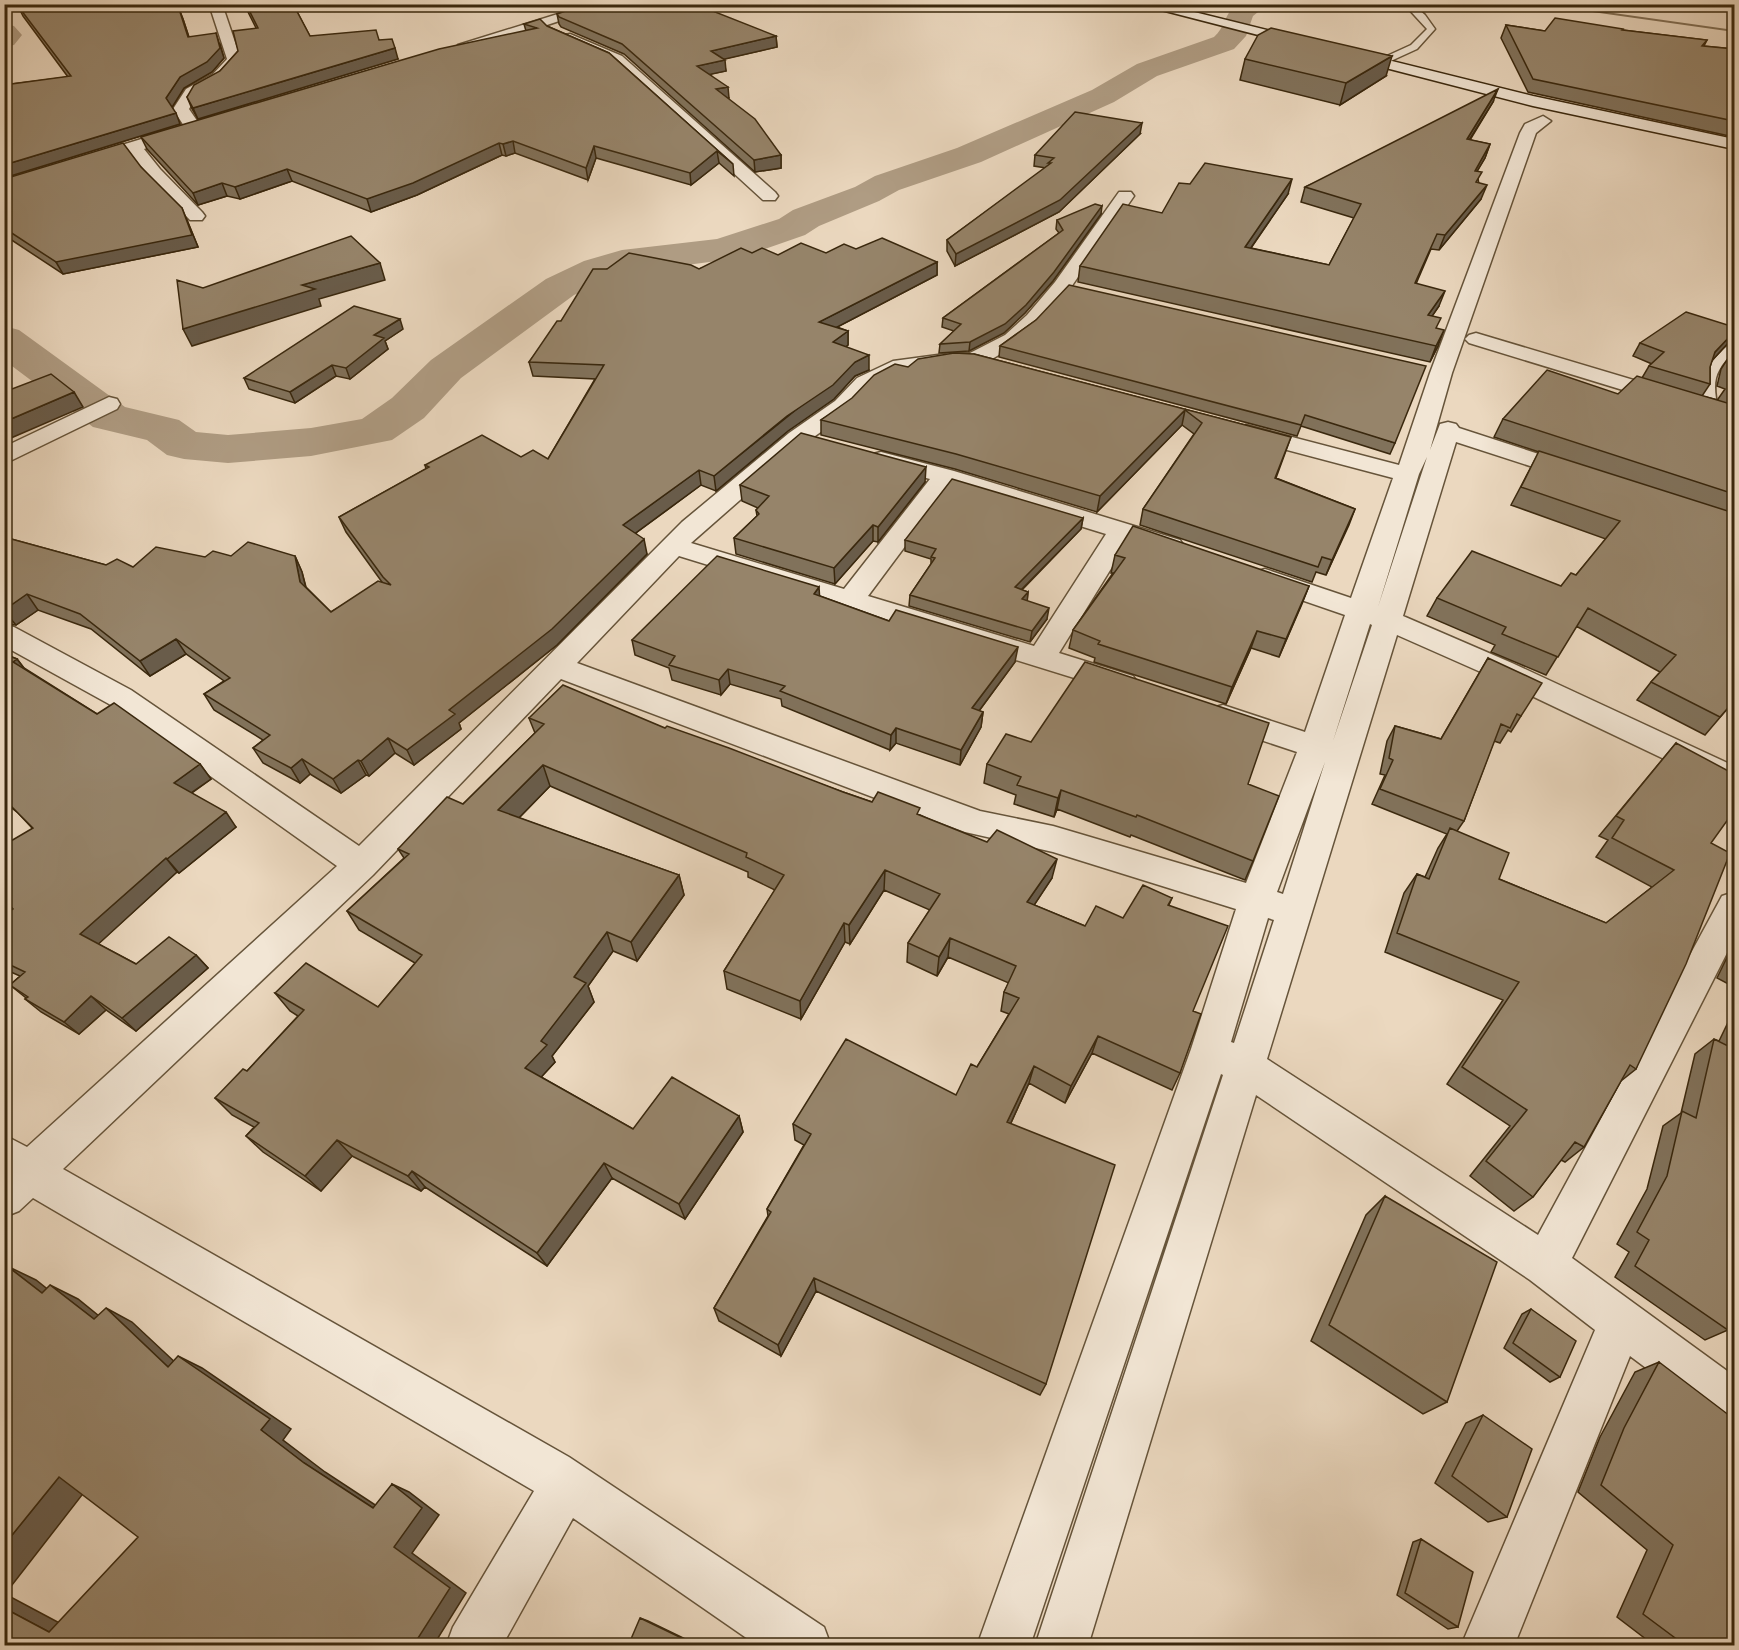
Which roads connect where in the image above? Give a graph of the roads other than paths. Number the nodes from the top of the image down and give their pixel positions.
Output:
1 (215, 4) edge
2 (605, 4) edge
3 (1144, 4) edge
4 (1407, 4) edge
5 (581, 7) edge
6 (547, 23) junction
7 (444, 53) edge
8 (1379, 63) junction
9 (1547, 113) junction
10 (1734, 144) edge
11 (133, 146) junction
12 (1524, 166) junction
13 (4, 187) edge
14 (769, 196) dead end
15 (1125, 196) dead end
16 (196, 216) dead end
17 (1062, 286) junction
18 (1085, 291) edge
19 (1476, 339) junction
20 (1734, 346) edge
21 (974, 360) junction
22 (1009, 369) edge
23 (1715, 398) junction
24 (98, 409) dead end
25 (1734, 417) edge
26 (1225, 426) edge
27 (797, 438) junction
28 (1427, 455) junction
29 (4, 457) edge
30 (945, 476) junction
31 (1600, 482) edge
32 (1122, 530) junction
33 (674, 546) junction
34 (1190, 552) edge
35 (1245, 570) edge
36 (850, 600) junction
37 (1374, 617) junction
38 (4, 634) edge
39 (1041, 658) junction
40 (556, 666) junction
41 (1148, 692) edge
42 (1204, 710) edge
43 (1330, 751) junction
44 (1734, 779) edge
45 (362, 865) junction
46 (1256, 901) junction
47 (1734, 906) edge
48 (1294, 912) junction
49 (1228, 1058) junction
50 (12, 1174) edge
51 (1545, 1265) junction
52 (1622, 1320) junction
53 (1096, 1377) junction
54 (1140, 1398) junction
55 (1734, 1404) edge
56 (567, 1483) junction
57 (472, 1646) edge
58 (805, 1646) edge
59 (1003, 1646) edge
60 (1061, 1646) edge
61 (1487, 1646) edge

1 - 11 street
2 - 5 street
3 - 8 street
4 - 8 lane
5 - 6 street
6 - 7 street
6 - 14 street
8 - 9 street
9 - 10 street
9 - 12 street
11 - 13 street
11 - 16 street
12 - 19 street
12 - 28 street
15 - 17 street
17 - 18 street
17 - 21 street
19 - 23 street
19 - 28 street
20 - 23 lane
21 - 22 street
21 - 27 street
23 - 25 street
24 - 29 street
26 - 28 street
27 - 30 street
27 - 33 street
28 - 31 street
28 - 37 street
30 - 32 street
30 - 36 street
32 - 34 street
32 - 39 street
33 - 36 street
33 - 40 street
35 - 37 street
36 - 39 street
37 - 43 street
37 - 44 street
38 - 45 street
39 - 41 street
40 - 45 street
40 - 46 street
42 - 43 street
43 - 46 street
43 - 48 street
45 - 50 street
46 - 48 street
46 - 49 street
47 - 51 street
48 - 49 street
49 - 51 street
49 - 53 street
49 - 54 street
50 - 56 street
51 - 52 street
52 - 55 street
52 - 61 street
53 - 54 street
53 - 59 street
54 - 60 street
56 - 57 street
56 - 58 street

